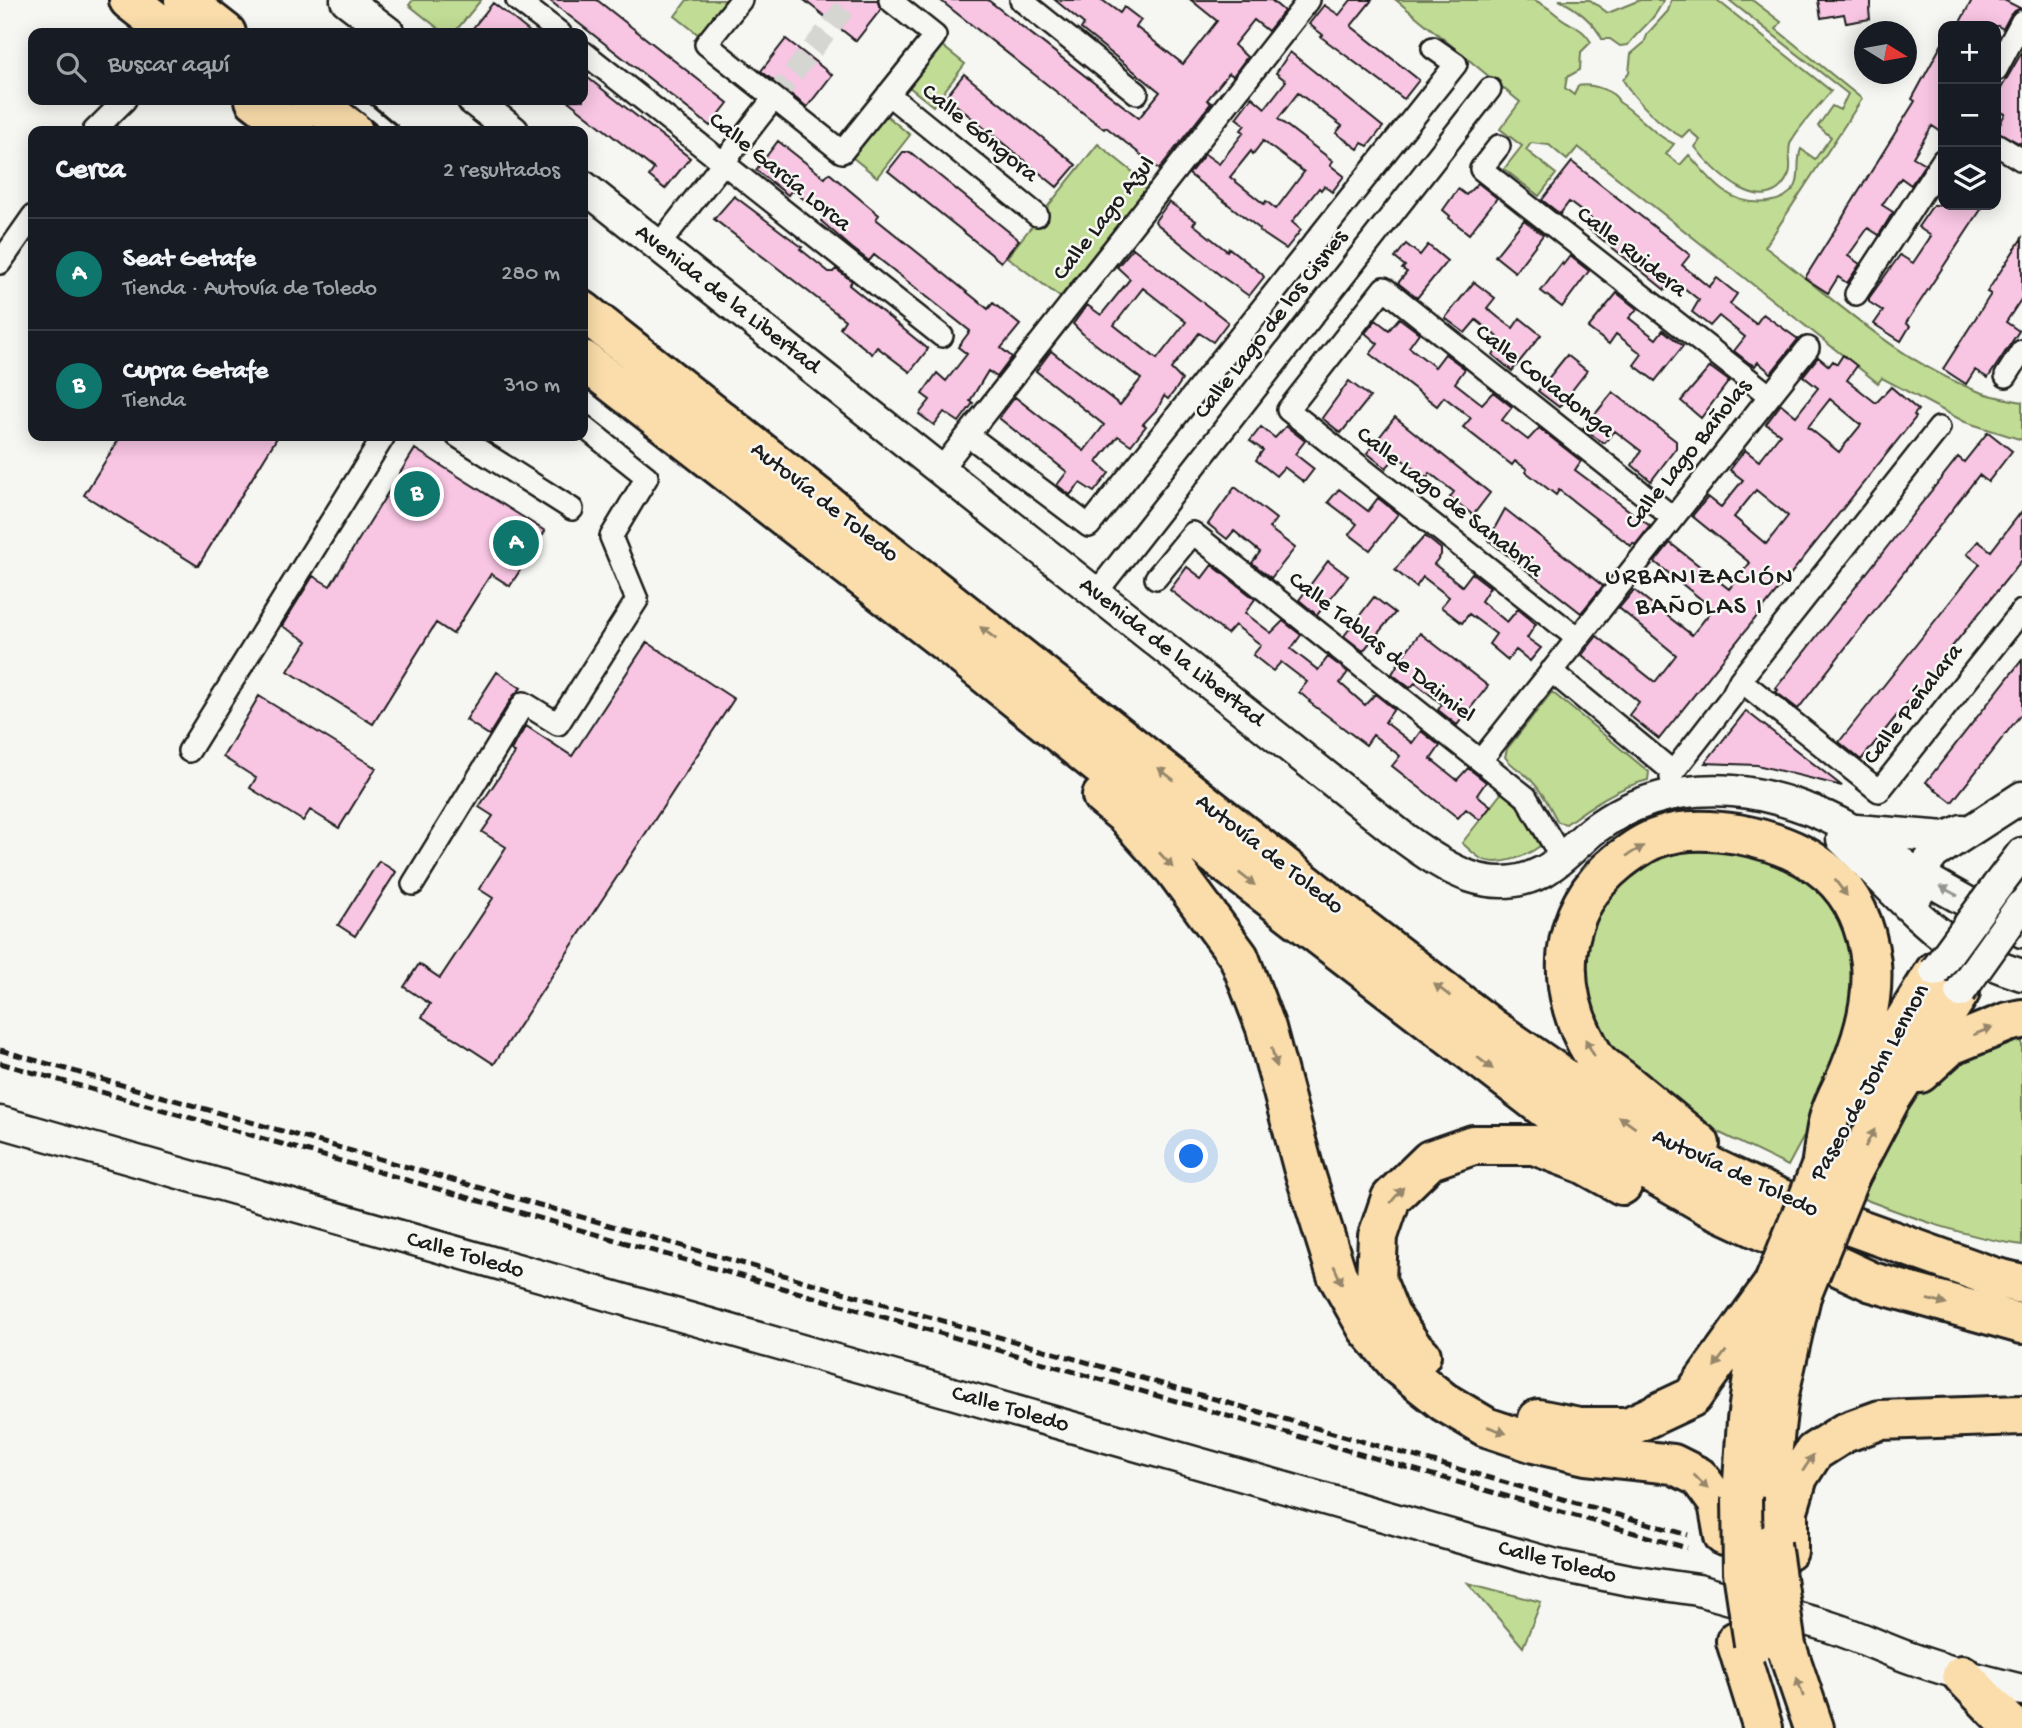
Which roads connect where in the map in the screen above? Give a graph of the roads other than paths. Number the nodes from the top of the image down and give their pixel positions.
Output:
1 (129, 0) edge
2 (184, 0) edge
3 (346, 0) edge
4 (517, 0) edge
5 (741, 0) edge
6 (890, 0) edge
7 (1021, 0) edge
8 (1309, 0) edge
9 (2022, 21) edge
10 (165, 28) edge
11 (220, 28) edge
12 (382, 28) edge
13 (553, 28) edge
14 (1433, 48) dead end
15 (588, 55) edge
16 (2001, 61) edge
17 (1490, 89) dead end
18 (1137, 93) dead end
19 (888, 94) junction
20 (774, 98) junction
21 (120, 105) edge
22 (261, 105) edge
23 (318, 105) edge
24 (362, 105) edge
25 (479, 105) edge
26 (99, 126) edge
27 (289, 126) edge
28 (346, 126) edge
29 (387, 126) edge
30 (507, 126) edge
31 (1499, 146) dead end
32 (2001, 147) edge
33 (2022, 160) edge
34 (723, 162) junction
35 (1938, 168) edge
36 (588, 190) edge
37 (1037, 215) dead end
38 (28, 223) edge
39 (658, 246) junction
40 (0, 263) edge
41 (1384, 288) joint
42 (1856, 294) dead end
43 (588, 315) edge
44 (942, 336) dead end
45 (1808, 348) dead end
46 (2022, 351) edge
47 (588, 364) edge
48 (2006, 376) dead end
49 (588, 386) edge
50 (1770, 396) junction
51 (1940, 428) dead end
52 (588, 430) edge
53 (676, 432) junction
54 (968, 435) junction
55 (381, 441) edge
56 (465, 441) edge
57 (941, 469) junction
58 (729, 475) junction
59 (572, 509) dead end
60 (1672, 517) junction
61 (1156, 578) dead end
62 (1096, 593) junction
63 (2022, 611) edge
64 (1577, 638) junction
65 (1551, 671) junction
66 (1740, 680) junction
67 (189, 751) dead end
68 (1480, 760) junction
69 (1674, 783) junction
70 (2022, 797) edge
71 (1817, 814) junction
72 (1995, 816) junction
73 (1852, 829) junction
74 (2022, 853) edge
75 (1561, 858) junction
76 (1919, 874) junction
77 (413, 884) dead end
78 (2022, 914) edge
79 (1922, 917) junction
80 (2022, 975) edge
81 (1947, 981) junction
82 (2022, 1019) edge
83 (1890, 1100) junction
84 (0, 1122) edge
85 (1835, 1172) junction
86 (1753, 1187) junction
87 (1906, 1245) junction
88 (2022, 1258) edge
89 (1872, 1282) junction
90 (2022, 1284) edge
91 (1787, 1289) junction
92 (2022, 1324) edge
93 (2022, 1415) edge
94 (1779, 1548) junction
95 (1759, 1644) junction
96 (1962, 1675) junction
97 (2022, 1690) edge
98 (1763, 1728) edge
99 (1782, 1728) edge
100 (1814, 1728) edge
101 (2013, 1728) edge

1 - 10 highway
2 - 11 highway
3 - 12 street
4 - 13 street
5 - 20 street
6 - 19 street
7 - 18 street
8 - 54 street, Calle Lago Azul
9 - 16 street
14 - 54 street
15 - 34 street, Calle García Lorca
17 - 62 street, Calle Lago de los Cisnes
19 - 20 street
19 - 37 street, Calle Góngora
20 - 34 street
21 - 26 street
22 - 27 highway
23 - 28 highway
24 - 29 lane
25 - 30 street
31 - 50 street, Calle Ruidera
32 - 33 street
34 - 39 street
34 - 44 street, Calle García Lorca
35 - 42 street
36 - 39 street, Avenida de la Libertad
38 - 40 street
39 - 57 street, Avenida de la Libertad
41 - 60 street, Calle Covadonga
41 - 64 street, Calle Lago de Sanabria
86 -> 43 highway, Autovía de Toledo
45 - 50 street, Calle Lago Bañolas
46 - 48 street
47 - 53 highway, Autovía de Toledo
49 - 53 street
50 - 60 street, Calle Lago Bañolas
51 - 66 street
52 - 77 street
53 - 58 highway, Autovía de Toledo
54 - 57 street, Calle Lago Azul
55 - 67 street
56 - 59 street
57 - 62 street, Avenida de la Libertad
58 -> 89 highway, Autovía de Toledo
58 -> 95 highway
60 - 64 street, Calle Lago Bañolas
61 - 68 street, Calle Tablas de Daimiel
62 - 75 street, Avenida de la Libertad
63 - 66 street, Calle Peñalara
64 - 65 street, Calle Lago Bañolas
65 - 68 street, Calle Lago Bañolas
65 - 69 street
66 - 69 street
68 - 75 street, Calle Tablas de Daimiel
69 - 71 street, Avenida de la Libertad
69 - 75 street, Avenida de la Libertad
70 - 72 street
71 - 73 street, Avenida de la Libertad
71 - 79 street, Avenida de la Libertad
72 - 73 street, Avenida de la Libertad
72 - 76 street
73 - 76 street, Avenida de la Libertad
74 - 81 street, bridge
78 -> 76 street, Avenida de la Libertad
76 - 79 street
78 - 81 street, bridge
79 - 80 street, Avenida de la Libertad
81 - 83 highway, Paseo de John Lennon
81 - 85 highway, Paseo de John Lennon
83 -> 82 highway
85 -> 83 highway, Paseo de John Lennon
84 - 96 street, Calle Toledo
86 -> 85 highway
85 - 91 highway, Paseo de John Lennon, bridge
86 - 87 highway, Autovía de Toledo
87 - 88 highway
87 - 90 highway, Autovía de Toledo
91 -> 89 highway
89 -> 92 highway, Autovía de Toledo
91 - 94 highway, Paseo de John Lennon
91 - 95 highway, Paseo de John Lennon, bridge
94 -> 93 highway
94 - 95 highway, bridge
95 - 98 highway
95 - 99 highway, Paseo de John Lennon
100 -> 95 highway, Paseo de John Lennon
96 - 97 street, Calle Toledo
96 - 101 highway

